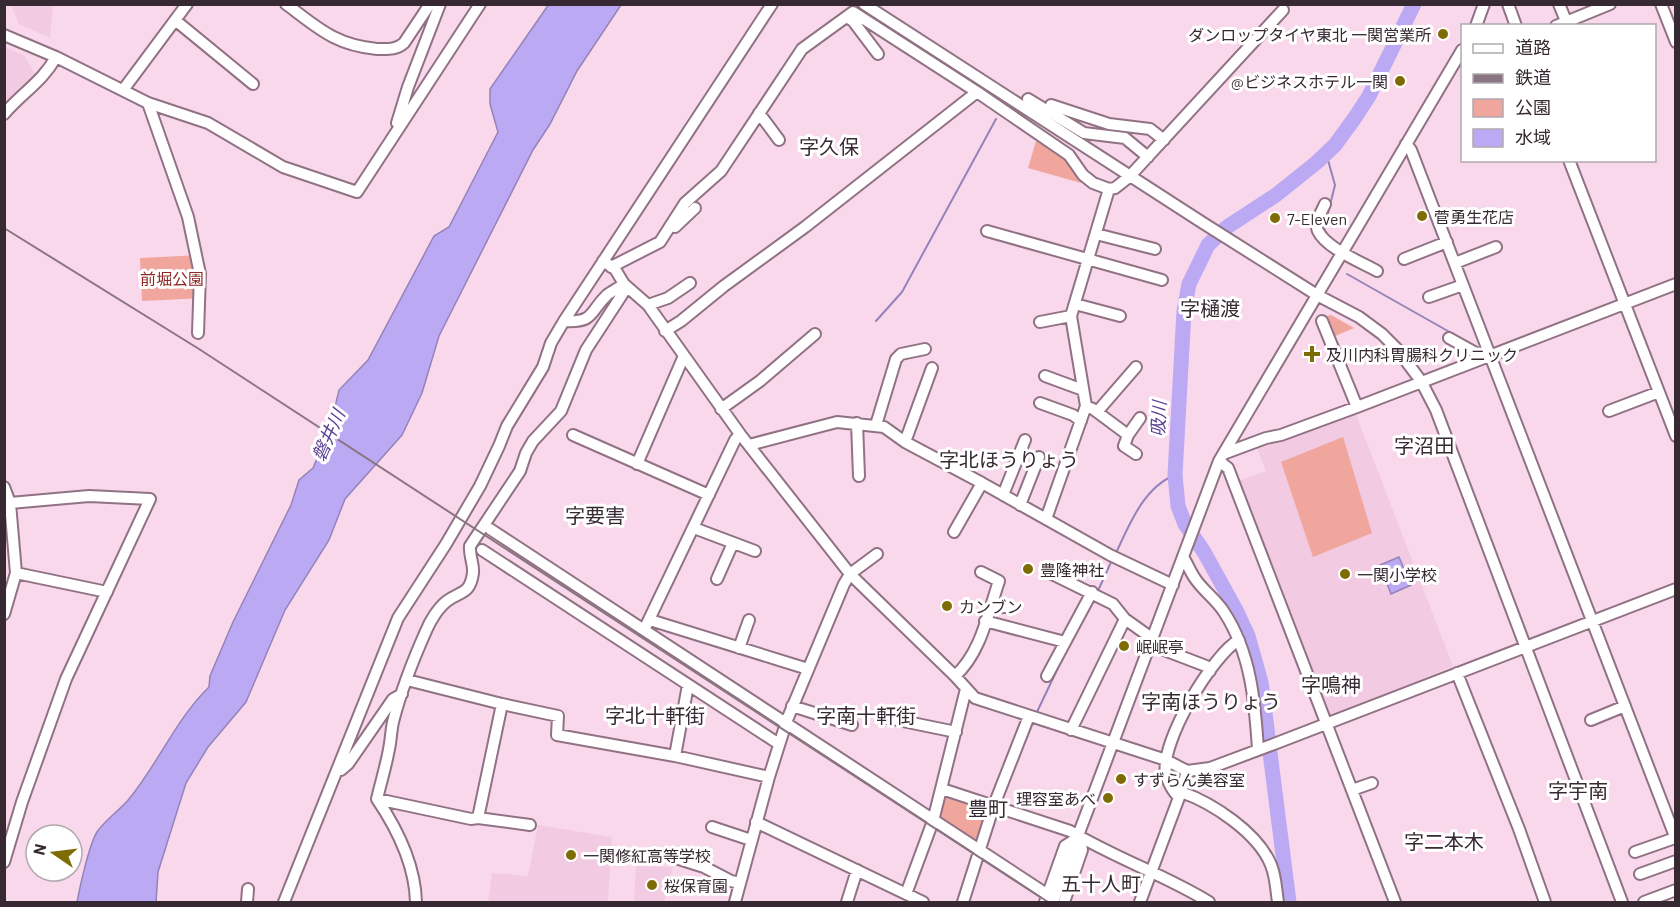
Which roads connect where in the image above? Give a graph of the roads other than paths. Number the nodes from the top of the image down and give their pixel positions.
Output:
1 (187, 4) edge
2 (286, 4) edge
3 (430, 4) edge
4 (440, 4) edge
5 (480, 4) edge
6 (772, 4) edge
7 (864, 4) edge
8 (1485, 4) edge
9 (1508, 4) edge
10 (1559, 4) edge
11 (1610, 4) edge
12 (1661, 4) edge
13 (1589, 8) edge
14 (1283, 10) dead end
15 (846, 17) junction
16 (175, 20) junction
17 (1561, 23) edge
18 (1477, 24) edge
19 (1515, 24) edge
20 (4, 35) edge
21 (1676, 42) edge
22 (878, 54) dead end
23 (1461, 55) edge
24 (56, 57) junction
25 (253, 84) dead end
26 (123, 90) junction
27 (977, 92) junction
28 (1028, 99) dead end
29 (148, 103) junction
30 (1051, 105) dead end
31 (759, 113) junction
32 (4, 114) edge
33 (393, 136) junction
34 (779, 140) dead end
35 (1164, 140) junction
36 (1406, 144) junction
37 (1148, 157) junction
38 (1570, 162) edge
39 (1129, 177) junction
40 (1109, 189) junction
41 (1325, 204) dead end
42 (694, 208) dead end
43 (670, 227) junction
44 (987, 231) dead end
45 (1096, 234) junction
46 (1447, 242) junction
47 (1496, 247) dead end
48 (1155, 249) dead end
49 (1343, 252) junction
50 (1404, 259) dead end
51 (1088, 260) junction
52 (1455, 263) junction
53 (607, 264) junction
54 (1377, 271) dead end
55 (1162, 280) dead end
56 (690, 283) dead end
57 (1676, 284) edge
58 (1464, 285) junction
59 (626, 286) junction
60 (1317, 295) junction
61 (1428, 297) dead end
62 (1624, 303) junction
63 (1075, 304) junction
64 (648, 305) junction
65 (1071, 316) junction
66 (1120, 316) dead end
67 (564, 321) junction
68 (1322, 321) dead end
69 (1040, 322) dead end
70 (665, 331) junction
71 (198, 333) dead end
72 (815, 334) dead end
73 (1449, 338) dead end
74 (925, 349) dead end
75 (1485, 357) junction
76 (683, 358) junction
77 (1136, 367) dead end
78 (932, 368) dead end
79 (1045, 376) dead end
80 (1421, 381) junction
81 (1083, 390) junction
82 (1659, 392) junction
83 (1040, 404) dead end
84 (1086, 406) junction
85 (1357, 408) junction
86 (721, 409) junction
87 (1097, 411) junction
88 (1609, 411) dead end
89 (1140, 418) dead end
90 (1081, 421) junction
91 (857, 423) junction
92 (876, 424) junction
93 (740, 434) junction
94 (573, 435) dead end
95 (1128, 435) junction
96 (1676, 436) edge
97 (1025, 440) dead end
98 (905, 442) junction
99 (749, 445) junction
100 (1136, 454) dead end
101 (1039, 457) dead end
102 (1221, 458) junction
103 (637, 464) junction
104 (859, 476) dead end
105 (982, 483) junction
106 (6, 494) edge
107 (709, 495) junction
108 (1003, 495) junction
109 (1020, 504) junction
110 (1046, 519) junction
111 (694, 528) junction
112 (490, 529) dead end
113 (954, 532) dead end
114 (733, 543) junction
115 (482, 550) dead end
116 (755, 551) dead end
117 (878, 554) dead end
118 (1183, 557) junction
119 (981, 572) dead end
120 (16, 573) junction
121 (850, 574) junction
122 (1052, 574) dead end
123 (717, 579) dead end
124 (1173, 585) junction
125 (1676, 589) edge
126 (107, 592) junction
127 (1092, 592) junction
128 (990, 607) junction
129 (1009, 607) dead end
130 (4, 614) edge
131 (1125, 619) junction
132 (749, 620) dead end
133 (986, 621) junction
134 (1593, 621) junction
135 (647, 625) junction
136 (1239, 640) junction
137 (1065, 642) junction
138 (1152, 642) junction
139 (1526, 646) junction
140 (740, 648) junction
141 (808, 669) junction
142 (1210, 671) junction
143 (1457, 673) junction
144 (955, 676) junction
145 (1047, 676) dead end
146 (406, 680) junction
147 (687, 685) junction
148 (966, 689) junction
149 (402, 694) junction
150 (502, 704) junction
151 (792, 706) junction
152 (1625, 706) junction
153 (1029, 716) junction
154 (888, 718) dead end
155 (1591, 720) dead end
156 (786, 724) junction
157 (852, 724) dead end
158 (1327, 724) junction
159 (1071, 730) junction
160 (956, 732) junction
161 (780, 744) junction
162 (1113, 744) junction
163 (1264, 748) junction
164 (675, 756) junction
165 (1166, 760) junction
166 (1187, 771) junction
167 (337, 774) junction
168 (769, 777) junction
169 (1372, 783) dead end
170 (942, 789) junction
171 (1352, 790) junction
172 (1180, 794) junction
173 (377, 799) junction
174 (994, 805) junction
175 (478, 818) junction
176 (933, 821) junction
177 (756, 822) junction
178 (530, 825) dead end
179 (712, 827) dead end
180 (1079, 836) junction
181 (1675, 838) edge
182 (751, 840) junction
183 (979, 850) junction
184 (1635, 852) dead end
185 (663, 854) dead end
186 (1676, 861) edge
187 (4, 862) edge
188 (857, 870) junction
189 (1152, 872) junction
190 (1640, 874) dead end
191 (740, 883) junction
192 (248, 889) dead end
193 (1676, 890) edge
194 (906, 894) junction
195 (1049, 900) edge
196 (247, 903) edge
197 (284, 903) edge
198 (416, 903) edge
199 (735, 903) edge
200 (847, 903) edge
201 (923, 903) edge
202 (963, 903) edge
203 (1064, 903) edge
204 (1140, 903) edge
205 (1209, 903) edge
206 (1278, 903) edge
207 (1395, 903) edge
208 (1545, 903) edge
209 (1622, 903) edge
210 (1644, 903) edge

1 - 16 street
2 - 3 street
4 - 33 street
5 - 33 street
6 - 53 street
7 - 39 street
8 - 18 street
9 - 19 street
10 - 17 street
11 - 13 street
12 - 21 street
13 - 17 street
14 - 35 street
15 - 22 street
15 - 27 street
15 - 31 street
16 - 25 street
16 - 26 street
20 - 24 street
23 - 36 street
24 - 26 street
24 - 32 street
26 - 29 street
27 - 40 street
27 - 70 street
28 - 37 street
29 - 33 street
29 - 71 street
30 - 35 street
31 - 34 street
31 - 43 street
35 - 37 street
36 - 46 street
36 - 49 street
37 - 39 street
38 - 62 street
39 - 40 street
39 - 60 street
40 - 45 street
41 - 49 street
42 - 43 street
43 - 53 street
44 - 51 street
45 - 48 street
45 - 51 street
46 - 50 street
46 - 52 street
47 - 52 street
49 - 54 street
49 - 60 street
51 - 55 street
51 - 63 street
52 - 58 street
53 - 59 street
53 - 67 street
56 - 64 street
57 - 62 street
58 - 61 street
58 - 75 street
59 - 64 street
59 - 67 street
59 - 146 street
60 - 80 street
60 - 102 street
62 - 75 street
62 - 82 street
63 - 65 street
63 - 66 street
64 - 70 street
65 - 69 street
65 - 81 street
67 - 167 street
68 - 85 street
70 - 76 street
72 - 86 street
73 - 75 street
74 - 92 street
75 - 80 street
75 - 134 street
76 - 86 street
76 - 103 street
77 - 87 street
78 - 98 street
79 - 81 street
80 - 85 street
80 - 139 street
81 - 84 street
82 - 88 street
82 - 96 street
83 - 90 street
84 - 87 street
84 - 90 street
85 - 102 street
86 - 93 street
87 - 95 street
89 - 95 street
90 - 110 street
91 - 92 street
91 - 99 street
91 - 104 street
92 - 98 street
93 - 99 street
93 - 107 street
94 - 103 street
95 - 100 street
97 - 108 street
98 - 105 street
99 - 121 street
101 - 109 street
102 - 118 street
102 - 158 street
103 - 107 street
105 - 108 street
105 - 113 street
106 - 120 street
106 - 126 street
107 - 111 street
108 - 109 street
109 - 110 street
110 - 124 street
111 - 114 street
111 - 135 street
112 - 135 street
114 - 116 street
114 - 123 street
115 - 147 street
117 - 121 street
118 - 124 street
118 - 136 street
119 - 128 street
120 - 126 street
120 - 130 street
121 - 141 street
121 - 144 street
122 - 127 street
124 - 138 street
125 - 134 street
126 - 187 street
127 - 131 street
127 - 137 street
128 - 129 street
128 - 133 street
131 - 138 street
131 - 159 street
132 - 140 street
133 - 137 street
133 - 144 street
134 - 139 street
134 - 152 street
135 - 140 street
135 - 156 street
136 - 142 street
136 - 163 street
137 - 145 street
138 - 142 street
138 - 162 street
139 - 143 street
139 - 209 street
140 - 141 street
141 - 151 street
142 - 165 street
143 - 158 street
143 - 208 street
144 - 148 street
146 - 149 street
146 - 150 street
147 - 161 street
147 - 164 street
148 - 153 street
148 - 160 street
149 - 167 street
149 - 173 street
150 - 164 street
150 - 175 street
151 - 156 street
151 - 157 street
152 - 155 street
152 - 181 street
153 - 159 street
153 - 174 street
154 - 160 street
156 - 161 street
156 - 176 street
158 - 163 street
158 - 171 street
159 - 162 street
160 - 170 street
161 - 168 street
162 - 165 street
162 - 180 street
163 - 166 street
164 - 168 street
165 - 166 street
165 - 172 street
166 - 172 street
167 - 197 street
168 - 177 street
169 - 171 street
170 - 174 street
170 - 176 street
171 - 207 street
172 - 189 street
172 - 206 street
173 - 175 street
173 - 198 street
174 - 180 street
174 - 183 street
175 - 178 street
176 - 183 street
176 - 194 street
177 - 182 street
177 - 188 street
179 - 182 street
180 - 189 street
180 - 195 street
180 - 203 street
181 - 184 street
182 - 191 street
183 - 195 street
183 - 202 street
185 - 191 street
186 - 190 street
188 - 194 street
188 - 200 street
189 - 204 street
189 - 205 street
191 - 199 street
192 - 196 street
193 - 210 street
194 - 201 street

